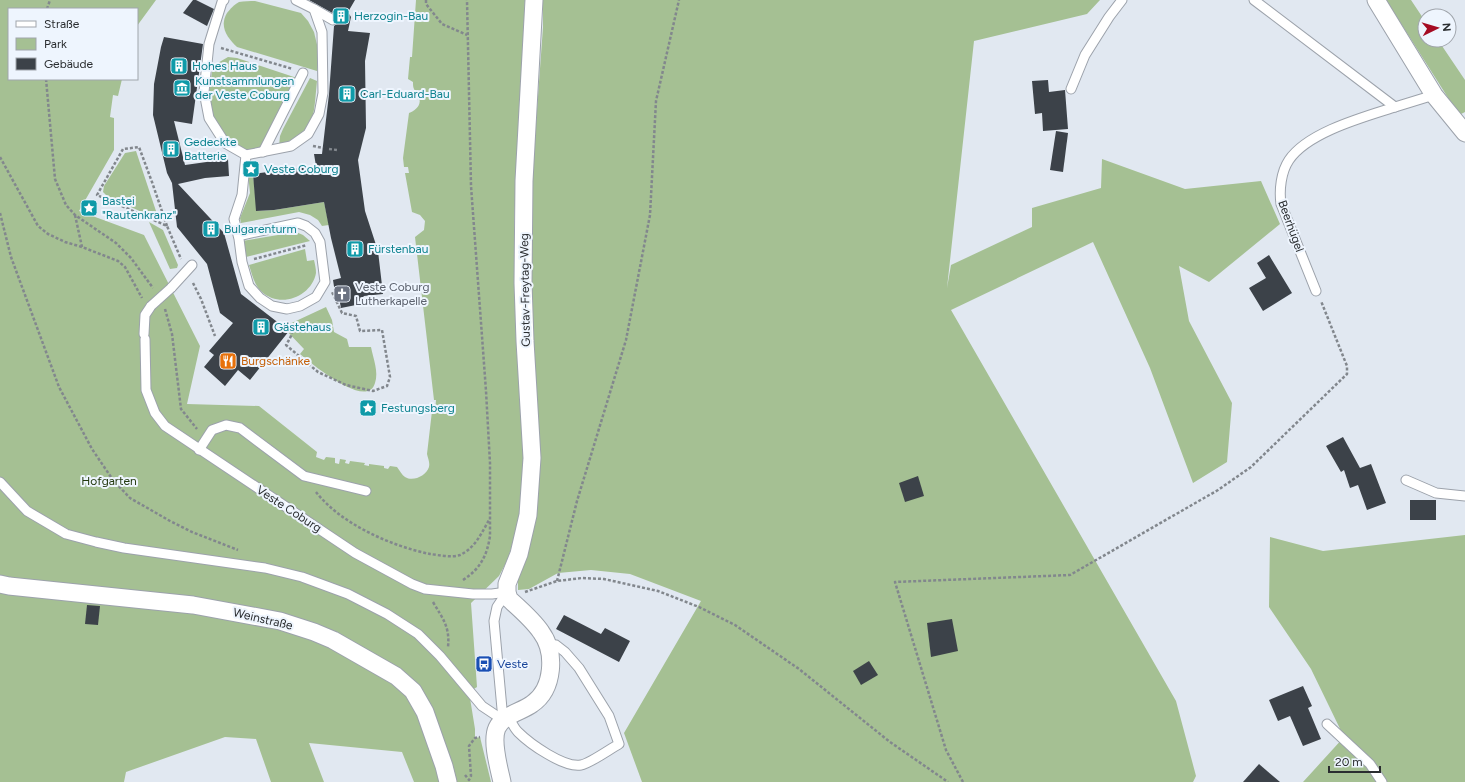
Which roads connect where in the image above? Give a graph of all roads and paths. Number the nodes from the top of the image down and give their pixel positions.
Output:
1 (224, 0) edge
2 (296, 0) edge
3 (426, 0) edge
4 (467, 0) edge
5 (534, 0) edge
6 (679, 0) edge
7 (1122, 0) edge
8 (1254, 0) edge
9 (1376, 0) edge
10 (314, 9) junction
11 (333, 20) dead end
12 (467, 35) junction
13 (209, 44) junction
14 (303, 73) dead end
15 (322, 78) junction
16 (46, 80) edge
17 (1071, 89) dead end
18 (1434, 95) junction
19 (1394, 107) junction
20 (1465, 133) edge
21 (329, 149) dead end
22 (337, 150) dead end
23 (263, 152) junction
24 (246, 155) junction
25 (0, 157) edge
26 (0, 213) edge
27 (75, 215) junction
28 (167, 226) junction
29 (242, 235) dead end
30 (320, 242) junction
31 (82, 247) junction
32 (242, 262) junction
33 (189, 268) junction
34 (325, 282) junction
35 (155, 291) dead end
36 (1316, 291) joint
37 (163, 304) dead end
38 (149, 307) junction
39 (286, 310) junction
40 (215, 336) dead end
41 (205, 440) junction
42 (199, 450) junction
43 (304, 476) junction
44 (1406, 480) dead end
45 (0, 482) edge
46 (366, 491) dead end
47 (1465, 496) edge
48 (489, 520) junction
49 (244, 552) dead end
50 (557, 582) junction
51 (0, 584) edge
52 (508, 585) junction
53 (425, 588) junction
54 (446, 591) junction
55 (547, 644) junction
56 (440, 656) junction
57 (506, 718) junction
58 (1327, 724) dead end
59 (448, 782) edge
60 (502, 782) edge
61 (948, 782) edge
62 (963, 782) edge
63 (1382, 782) edge

1 - 13 lane
2 - 10 lane
3 - 12 path
4 - 12 path
5 - 52 street, Gustav-Freytag-Weg
6 - 50 path
7 - 17 lane
8 - 19 lane
9 - 18 street
10 - 11 lane
10 - 15 lane
12 - 48 path
13 - 15 path
13 - 24 lane
14 - 23 lane
15 - 23 lane
16 - 27 path
18 - 19 lane, Beerhügel
18 - 20 street
19 - 36 lane, Beerhügel
21 - 22 path
23 - 24 lane
24 - 32 lane
25 - 31 path
26 - 49 path
27 - 31 path
27 - 35 path
28 - 28 path
28 - 33 path
29 - 30 lane
30 - 32 path
30 - 34 lane
31 - 38 path
32 - 39 lane
33 - 38 lane, bridge
33 - 40 path
34 - 39 lane
34 - 39 path
36 - 62 path
37 - 41 path
38 - 42 lane, Veste Coburg
41 - 42 lane
41 - 43 lane
42 - 53 lane, Veste Coburg
43 - 46 lane
43 - 48 path
44 - 47 lane
45 - 56 lane
48 - 54 path
50 - 52 path
50 - 61 path
51 - 59 street, Weinstraße
52 - 54 lane, Veste Coburg
52 - 55 street
52 - 57 lane
53 - 54 lane, Veste Coburg
53 - 56 path
55 - 57 street
55 - 57 lane
56 - 57 lane
57 - 60 street
58 - 63 lane

